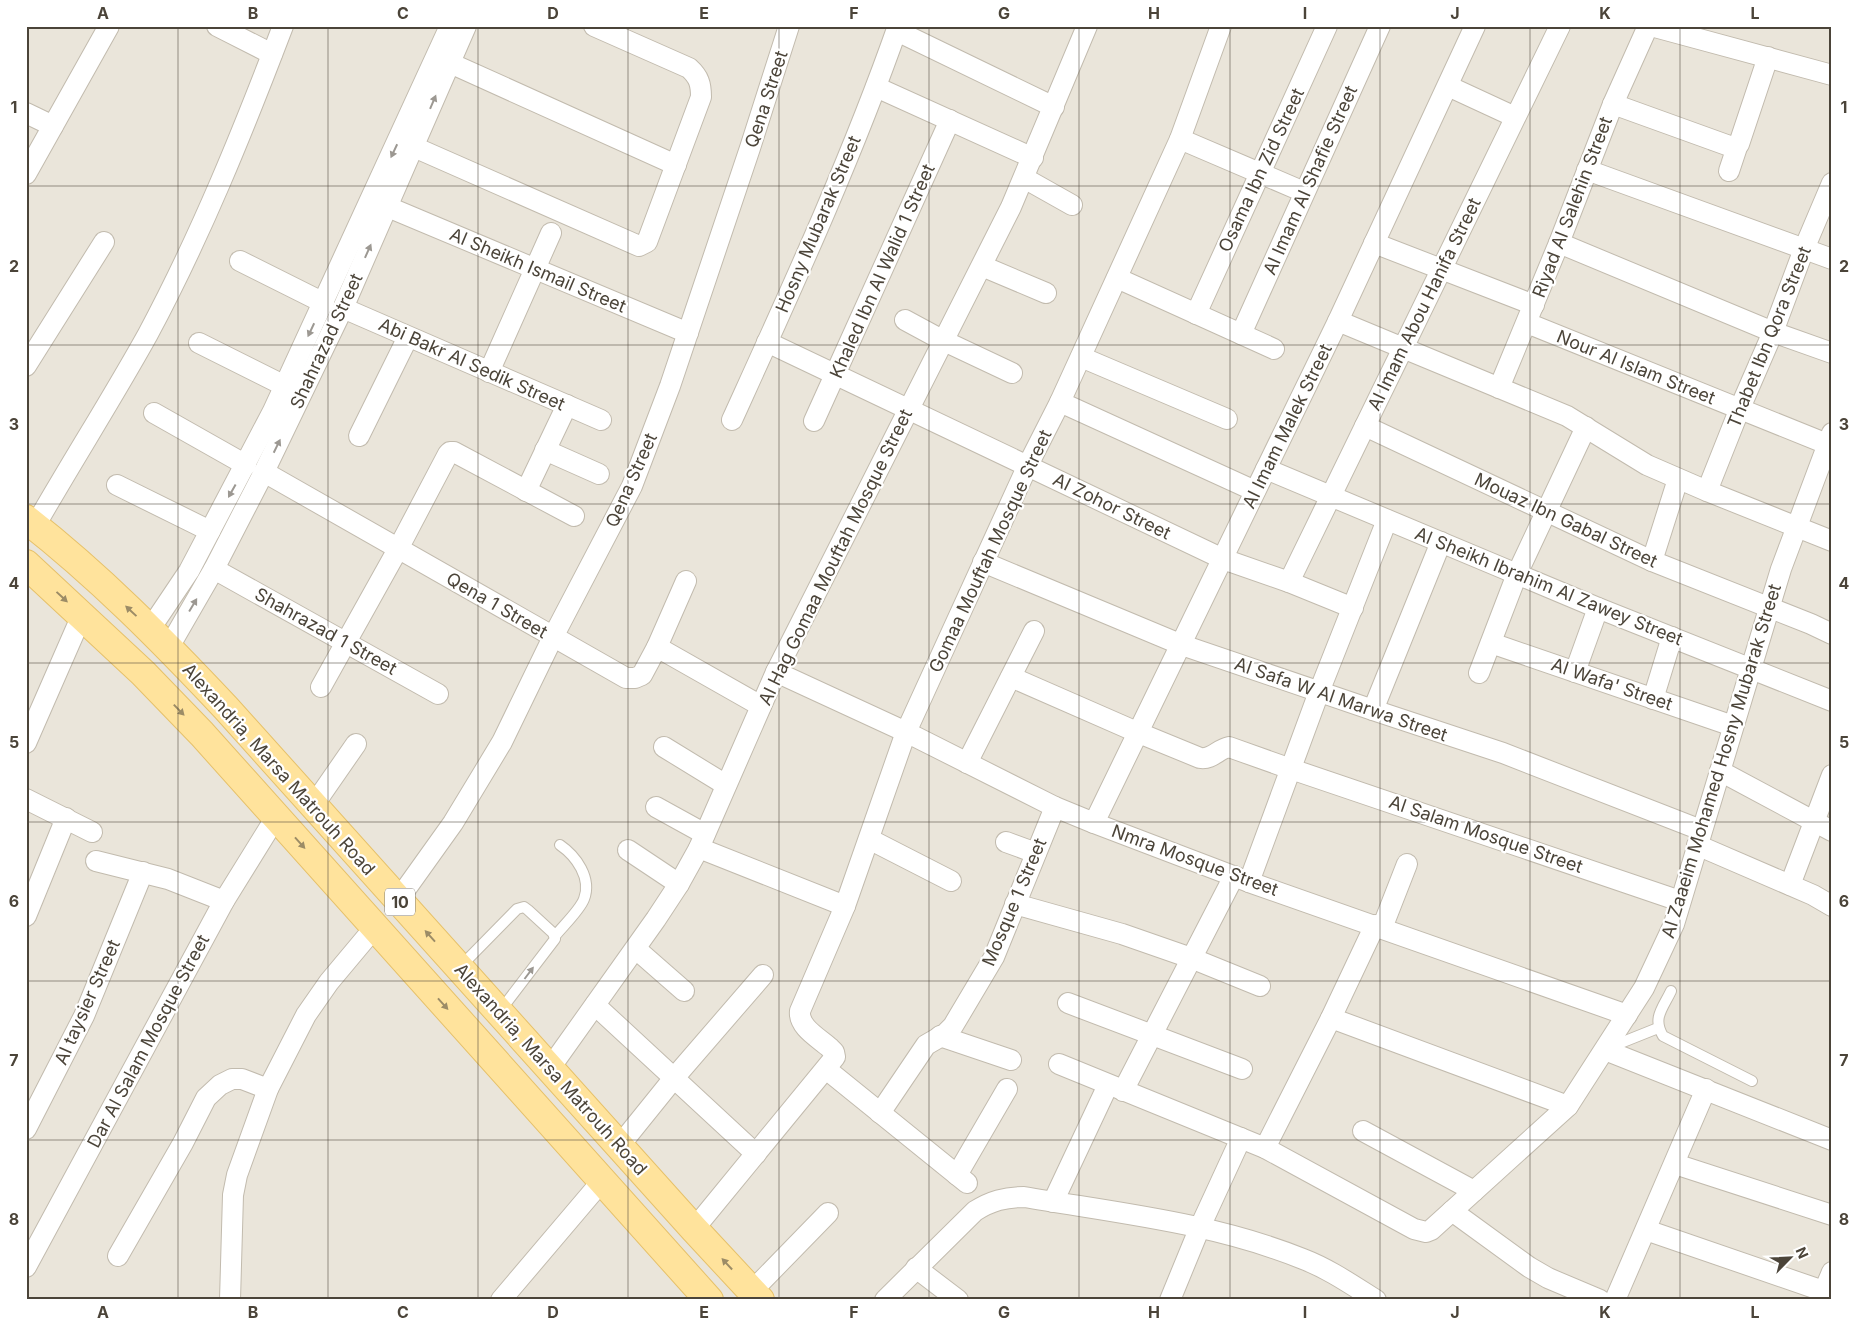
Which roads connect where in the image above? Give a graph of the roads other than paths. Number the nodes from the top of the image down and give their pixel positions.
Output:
1 (109, 26) edge
2 (217, 26) edge
3 (283, 26) edge
4 (450, 26) edge
5 (466, 26) edge
6 (594, 26) edge
7 (789, 26) edge
8 (1088, 26) edge
9 (1221, 26) edge
10 (1327, 26) edge
11 (1380, 26) edge
12 (1475, 26) edge
13 (1560, 26) edge
14 (1649, 26) edge
15 (898, 29) edge
16 (272, 54) junction
17 (1768, 57) junction
18 (450, 63) junction
19 (1832, 75) edge
20 (1448, 86) junction
21 (876, 87) junction
22 (1612, 104) junction
23 (1054, 107) junction
24 (26, 113) edge
25 (1515, 117) junction
26 (950, 120) junction
27 (52, 126) junction
28 (1180, 139) junction
29 (414, 147) junction
30 (1737, 147) junction
31 (1033, 158) junction
32 (676, 165) junction
33 (1587, 170) junction
34 (1729, 171) dead end
35 (1260, 173) junction
36 (26, 174) edge
37 (1024, 178) junction
38 (1832, 183) edge
39 (1304, 192) junction
40 (1072, 205) dead end
41 (388, 207) junction
42 (551, 233) dead end
43 (104, 242) dead end
44 (1374, 243) junction
45 (1559, 243) junction
46 (1804, 249) junction
47 (1832, 259) edge
48 (240, 261) dead end
49 (982, 266) junction
50 (535, 269) junction
51 (1441, 269) junction
52 (1117, 278) junction
53 (1046, 293) dead end
54 (333, 305) junction
55 (1196, 314) junction
56 (1530, 314) junction
57 (905, 320) dead end
58 (1338, 321) junction
59 (1773, 332) junction
60 (688, 333) junction
61 (1241, 334) junction
62 (408, 337) junction
63 (942, 340) junction
64 (767, 342) junction
65 (199, 343) dead end
66 (1402, 347) junction
67 (1274, 349) dead end
68 (1832, 353) edge
69 (1081, 358) junction
70 (26, 366) edge
71 (489, 372) junction
72 (836, 374) junction
73 (1012, 374) dead end
74 (285, 386) junction
75 (1499, 388) junction
76 (1060, 402) junction
77 (566, 405) junction
78 (1740, 408) junction
79 (909, 409) junction
80 (154, 413) dead end
81 (1227, 419) dead end
82 (601, 420) dead end
83 (732, 420) dead end
84 (814, 421) dead end
85 (1365, 426) junction
86 (1586, 427) junction
87 (359, 436) dead end
88 (1830, 441) edge
89 (546, 450) junction
90 (1028, 466) junction
91 (255, 469) junction
92 (1266, 469) junction
93 (599, 474) dead end
94 (1678, 479) junction
95 (117, 485) dead end
96 (526, 491) junction
97 (1255, 491) junction
98 (1707, 492) junction
99 (1331, 496) junction
100 (1547, 511) junction
101 (574, 516) dead end
102 (1387, 520) junction
103 (30, 522) edge
104 (1796, 526) junction
105 (210, 531) junction
106 (1832, 541) edge
107 (1441, 542) junction
108 (398, 549) junction
109 (1223, 559) junction
110 (1652, 561) junction
111 (983, 562) junction
112 (26, 564) edge
113 (214, 569) junction
114 (1517, 574) junction
115 (686, 581) dead end
116 (1288, 582) junction
117 (1353, 608) junction
118 (1598, 608) junction
119 (1769, 608) junction
120 (82, 615) junction
121 (1034, 630) dead end
122 (1832, 634) edge
123 (553, 637) junction
124 (1672, 637) junction
125 (160, 638) junction
126 (345, 642) junction
127 (1491, 643) junction
128 (1182, 645) junction
129 (657, 646) junction
130 (1751, 668) junction
131 (776, 672) junction
132 (1575, 672) junction
133 (1479, 673) dead end
134 (1011, 677) junction
135 (321, 687) dead end
136 (1319, 692) junction
137 (438, 694) dead end
138 (1653, 698) junction
139 (1832, 701) edge
140 (761, 706) junction
141 (32, 710) edge
142 (1373, 710) junction
143 (1733, 726) junction
144 (906, 732) junction
145 (1138, 733) junction
146 (26, 743) edge
147 (356, 744) dead end
148 (664, 747) dead end
149 (967, 763) junction
150 (1291, 769) junction
151 (1720, 770) junction
152 (1832, 775) edge
153 (726, 785) junction
154 (26, 800) edge
155 (313, 806) junction
156 (656, 807) dead end
157 (1055, 807) junction
158 (276, 817) junction
159 (66, 818) junction
160 (1094, 823) junction
161 (1823, 826) edge
162 (92, 832) dead end
163 (1699, 837) junction
164 (869, 839) junction
165 (702, 841) junction
166 (1006, 842) dead end
167 (560, 845) dead end
168 (628, 850) dead end
169 (1036, 852) junction
170 (96, 861) dead end
171 (1407, 864) dead end
172 (143, 872) junction
173 (1242, 879) junction
174 (951, 882) dead end
175 (679, 884) junction
176 (1790, 885) junction
177 (398, 900) junction
178 (224, 901) junction
179 (1680, 901) junction
180 (1015, 904) junction
181 (845, 906) junction
182 (1832, 906) edge
183 (26, 916) edge
184 (1378, 926) junction
185 (375, 928) junction
186 (555, 936) junction
187 (636, 948) junction
188 (1191, 958) junction
189 (459, 968) junction
190 (763, 975) dead end
191 (1260, 986) dead end
192 (684, 991) dead end
193 (1671, 991) dead end
194 (1068, 1003) dead end
195 (596, 1004) junction
196 (499, 1012) junction
197 (1627, 1015) junction
198 (1331, 1018) junction
199 (1658, 1028) junction
200 (1151, 1034) junction
201 (940, 1036) junction
202 (1605, 1050) junction
203 (1011, 1060) dead end
204 (1058, 1064) dead end
205 (550, 1068) junction
206 (826, 1069) junction
207 (1242, 1069) dead end
208 (674, 1078) junction
209 (1752, 1081) dead end
210 (1116, 1088) junction
211 (268, 1089) junction
212 (1007, 1089) dead end
213 (1706, 1089) junction
214 (1568, 1106) junction
215 (880, 1113) junction
216 (26, 1129) edge
217 (1363, 1132) dead end
218 (1241, 1138) junction
219 (1832, 1140) edge
220 (620, 1145) junction
221 (1265, 1148) junction
222 (756, 1154) junction
223 (1675, 1164) junction
224 (602, 1181) junction
225 (1474, 1191) junction
226 (1053, 1202) junction
227 (1452, 1211) junction
228 (828, 1213) dead end
229 (1832, 1215) edge
230 (1200, 1227) junction
231 (694, 1229) junction
232 (1646, 1230) junction
233 (118, 1256) dead end
234 (29, 1257) edge
235 (916, 1268) junction
236 (1832, 1272) edge
237 (1828, 1293) edge
238 (756, 1295) edge
239 (699, 1296) edge
240 (507, 1298) edge
241 (230, 1300) edge
242 (885, 1300) edge
243 (958, 1300) edge
244 (1170, 1300) edge
245 (1376, 1300) edge
246 (1600, 1300) edge
247 (1615, 1300) edge

1 - 27 street
2 - 16 street
3 - 16 street
4 -> 54 street, Shahrazad Street
5 - 18 street, Shahrazad Street
6 - 32 street
7 - 60 street, Qena Street
8 - 23 street, Al Hag Gomaa Mouftah Mosque Street
9 - 28 street, Gomaa Mouftah Mosque Street
10 - 35 street, Osama Ibn Zid Street
11 - 39 street, Al Imam Al Shafie Street
12 - 20 street, Al Imam Malek Street
13 - 25 street, Al Imam Abou Hanifa Street
14 - 17 street
14 - 22 street, Riyad Al Salehin Street
15 - 21 street, Hosny Mubarak Street
15 - 23 street
16 - 103 street
17 - 19 street
17 - 30 street
29 -> 18 street, Shahrazad Street
18 - 32 street
20 - 25 street
20 - 44 street, Al Imam Malek Street
21 - 26 street
21 - 64 street, Hosny Mubarak Street
22 - 30 street
22 - 33 street, Riyad Al Salehin Street
23 - 31 street, Al Hag Gomaa Mouftah Mosque Street
24 - 27 street
25 - 51 street, Al Imam Abou Hanifa Street
26 - 31 street
26 - 72 street, Khaled Ibn Al Walid 1 Street
27 - 36 street
28 - 35 street
28 - 52 street, Gomaa Mouftah Mosque Street
29 - 32 street
29 - 41 street, Shahrazad Street
30 - 34 street
31 - 37 street, Al Hag Gomaa Mouftah Mosque Street
33 - 45 street, Riyad Al Salehin Street
33 - 46 street
35 - 39 street
35 - 55 street, Osama Ibn Zid Street
37 - 40 street
37 - 49 street, Al Hag Gomaa Mouftah Mosque Street
38 - 46 street, Thabet Ibn Qora Street
39 - 61 street, Al Imam Al Shafie Street
41 - 50 street, Al Sheikh Ismail Street
54 -> 41 street, Shahrazad Street
42 - 50 street
43 - 70 street
44 - 51 street, Nour Al Islam Street
44 - 58 street, Al Imam Malek Street
45 - 56 street, Riyad Al Salehin Street
45 - 59 street
46 - 47 street
46 - 59 street, Thabet Ibn Qora Street
48 - 54 street, Abi Bakr Al Sedik Street
49 - 53 street
49 - 63 street, Al Hag Gomaa Mouftah Mosque Street
50 - 60 street, Al Sheikh Ismail Street
50 - 71 street
51 - 56 street, Nour Al Islam Street
51 - 66 street, Al Imam Abou Hanifa Street
52 - 55 street
52 - 69 street, Gomaa Mouftah Mosque Street
54 - 62 street, Abi Bakr Al Sedik Street
54 -> 74 street, Shahrazad Street
91 -> 54 street, Shahrazad Street
55 - 61 street
56 - 75 street, Riyad Al Salehin Street
56 - 78 street, Nour Al Islam Street
57 - 63 street
58 - 66 street
58 - 92 street, Al Imam Malek Street
59 - 68 street
59 - 78 street, Thabet Ibn Qora Street
60 - 123 street, Qena Street
61 - 67 street
62 - 71 street, Abi Bakr Al Sedik Street
62 - 87 street
63 - 73 street
63 - 79 street, Al Hag Gomaa Mouftah Mosque Street
64 - 72 street, Al Zohor Street
64 - 83 street, Hosny Mubarak Street
65 - 74 street
66 - 75 street
66 - 85 street, Al Imam Abou Hanifa Street
69 - 76 street, Gomaa Mouftah Mosque Street
69 - 81 street
71 - 77 street, Abi Bakr Al Sedik Street
72 - 79 street, Al Zohor Street
72 - 84 street, Khaled Ibn Al Walid 1 Street
74 - 91 street, Shahrazad Street
75 - 86 street
76 - 90 street, Gomaa Mouftah Mosque Street
76 - 97 street
77 - 82 street, Abi Bakr Al Sedik Street
77 - 89 street
78 - 88 street, Nour Al Islam Street
78 - 98 street, Thabet Ibn Qora Street
79 - 90 street, Al Zohor Street
79 - 131 street, Al Hag Gomaa Mouftah Mosque Street
80 - 91 street, Qena 1 Street
85 - 99 street, Al Imam Abou Hanifa Street
85 - 100 street, Mouaz Ibn Gabal Street
86 - 94 street
86 - 100 street
88 - 104 street, Al Zaaeim Mohamed Hosny Mubarak Street
89 - 93 street
89 - 96 street
90 - 109 street, Al Zohor Street
90 - 111 street, Gomaa Mouftah Mosque Street
91 -> 105 street, Shahrazad Street
91 - 108 street, Qena 1 Street
91 - 113 street, Shahrazad Street
92 - 97 street, Al Imam Malek Street
92 - 99 street, Al Sheikh Ibrahim Al Zawey Street
94 - 98 street
94 - 110 street
95 - 105 street
96 - 101 street
96 - 108 street
97 - 109 street, Al Imam Malek Street
98 - 104 street
99 - 102 street, Al Sheikh Ibrahim Al Zawey Street
99 - 116 street, Al Imam Abou Hanifa Street
100 - 110 street, Mouaz Ibn Gabal Street
100 - 114 street
102 - 107 street, Al Sheikh Ibrahim Al Zawey Street
102 - 117 street
125 -> 103 main road, Alexandria, Marsa Matrouh Road / 10
104 - 106 street
104 - 119 street, Al Zaaeim Mohamed Hosny Mubarak Street
105 - 125 street, Shahrazad Street
107 - 114 street, Al Sheikh Ibrahim Al Zawey Street
107 - 142 street
108 - 123 street, Qena 1 Street
108 - 126 street
109 - 116 street, Al Zohor Street
109 - 128 street, Al Imam Malek Street
110 - 119 street, Mouaz Ibn Gabal Street
111 - 128 street, Al Safa W Al Marwa Street
111 - 144 street, Gomaa Mouftah Mosque Street
112 -> 120 main road, Alexandria, Marsa Matrouh Road / 10
125 -> 113 street, Shahrazad Street
113 - 126 street, Shahrazad 1 Street
114 - 118 street, Al Sheikh Ibrahim Al Zawey Street
114 - 127 street
115 - 129 street, Qena 1 Street
116 - 117 street, Al Zohor Street
117 - 136 street
118 - 124 street, Al Sheikh Ibrahim Al Zawey Street
118 - 132 street
119 - 122 street, Mouaz Ibn Gabal Street
119 - 130 street, Al Zaaeim Mohamed Hosny Mubarak Street
120 - 141 street
120 -> 158 main road, Alexandria, Marsa Matrouh Road / 10
121 - 134 street
123 - 129 street, Qena 1 Street
123 - 177 street, Qena Street
124 - 130 street, Al Sheikh Ibrahim Al Zawey Street
124 - 138 street
125 - 155 main road, Alexandria, Marsa Matrouh Road / 10
126 - 135 street
126 - 137 street, Shahrazad 1 Street
127 - 132 street, Al Wafa' Street
127 - 133 street
128 - 136 street, Al Safa W Al Marwa Street
128 - 145 street, Al Imam Malek Street
129 - 140 street
130 - 139 street, Al Sheikh Ibrahim Al Zawey Street
130 - 143 street, Al Zaaeim Mohamed Hosny Mubarak Street
131 - 140 street, Al Hag Gomaa Mouftah Mosque Street
131 - 144 street, Nmra Mosque Street
132 - 138 street, Al Wafa' Street
134 - 145 street, Al Salam Mosque Street
134 - 149 street
136 - 142 street, Al Safa W Al Marwa Street
136 - 150 street
138 - 143 street, Al Wafa' Street
140 - 153 street, Al Hag Gomaa Mouftah Mosque Street
141 - 146 street
142 - 163 street, Al Safa W Al Marwa Street
143 - 151 street, Al Zaaeim Mohamed Hosny Mubarak Street
144 - 149 street, Nmra Mosque Street
144 - 164 street, Gomaa Mouftah Mosque Street
145 - 150 street, Al Salam Mosque Street
145 - 160 street, Al Imam Malek Street
147 - 155 street
148 - 153 street
149 - 157 street, Nmra Mosque Street
150 - 173 street
150 - 179 street, Al Salam Mosque Street
151 - 161 street
151 - 163 street, Al Zaaeim Mohamed Hosny Mubarak Street
152 - 161 street
153 - 165 street, Al Hag Gomaa Mouftah Mosque Street
154 - 159 street
155 - 177 main road, Alexandria, Marsa Matrouh Road / 10
156 - 165 street
157 - 160 street, Nmra Mosque Street
157 - 169 street, Mosque 1 Street
158 - 178 street, Dar Al Salam Mosque Street
158 -> 185 main road, Alexandria, Marsa Matrouh Road / 10
159 - 162 street
159 - 183 street
160 - 173 street, Nmra Mosque Street
161 - 176 street
163 - 176 street, Al Safa W Al Marwa Street
163 - 179 street, Al Zaaeim Mohamed Hosny Mubarak Street
164 - 174 street
164 - 181 street, Gomaa Mouftah Mosque Street
165 - 175 street, Al Hag Gomaa Mouftah Mosque Street
165 - 181 street
166 - 169 street
167 - 186 lane
168 - 175 street
169 - 180 street, Mosque 1 Street
170 - 172 street
171 - 184 street
172 - 178 street
172 - 216 street, Al taysier Street
173 - 184 street, Nmra Mosque Street
173 - 188 street
175 - 187 street, Al Hag Gomaa Mouftah Mosque Street
176 - 182 street, Al Safa W Al Marwa Street
189 -> 177 main road, Alexandria, Marsa Matrouh Road / 10
178 - 234 street, Dar Al Salam Mosque Street
179 - 197 street, Al Zaaeim Mohamed Hosny Mubarak Street
180 - 188 street
180 - 201 street, Mosque 1 Street
181 - 206 street, Gomaa Mouftah Mosque Street
184 - 197 street, Nmra Mosque Street
184 - 198 street
185 - 211 street
185 -> 224 main road, Alexandria, Marsa Matrouh Road / 10
186 - 189 lane
196 -> 186 lane
187 - 192 street
187 - 195 street, Al Hag Gomaa Mouftah Mosque Street
188 - 191 street
188 - 200 street
189 - 196 main road, Alexandria, Marsa Matrouh Road / 10
190 - 208 street
193 - 199 lane
194 - 200 street
195 - 205 street, Al Hag Gomaa Mouftah Mosque Street
195 - 208 street
196 - 205 main road, Alexandria, Marsa Matrouh Road / 10
197 - 202 street, Al Zaaeim Mohamed Hosny Mubarak Street
198 - 214 street
198 - 221 street
199 - 202 lane
199 - 209 lane
200 - 207 street
200 - 210 street
201 - 203 street
201 - 215 street, Mosque 1 Street
202 - 213 street
202 - 214 street, Al Zaaeim Mohamed Hosny Mubarak Street
204 - 210 street, Al Zaaeim Mohamed Hosny Mubarak Street
205 - 220 main road, Alexandria, Marsa Matrouh Road / 10
206 - 215 street
206 - 222 street
208 - 220 street
208 - 222 street
210 - 218 street, Al Zaaeim Mohamed Hosny Mubarak Street
210 - 226 street
211 - 233 street
211 - 241 street
212 - 215 street
213 - 219 street
213 - 223 street
214 - 225 street, Al Zaaeim Mohamed Hosny Mubarak Street
217 - 225 street
218 - 221 street, Al Zaaeim Mohamed Hosny Mubarak Street
218 - 230 street
220 - 231 main road, Alexandria, Marsa Matrouh Road / 10
221 - 227 street, Al Zaaeim Mohamed Hosny Mubarak Street
222 - 231 street
223 - 229 street
223 - 232 street
224 - 239 main road, Alexandria, Marsa Matrouh Road / 10
224 - 240 street
225 - 227 street, Al Zaaeim Mohamed Hosny Mubarak Street
226 - 230 street
226 - 235 street
227 - 246 street
228 - 238 street
230 - 244 street
230 - 245 street
238 -> 231 main road, Alexandria, Marsa Matrouh Road / 10
232 - 237 street
232 - 247 street
235 - 242 street
235 - 243 street
236 - 237 street

